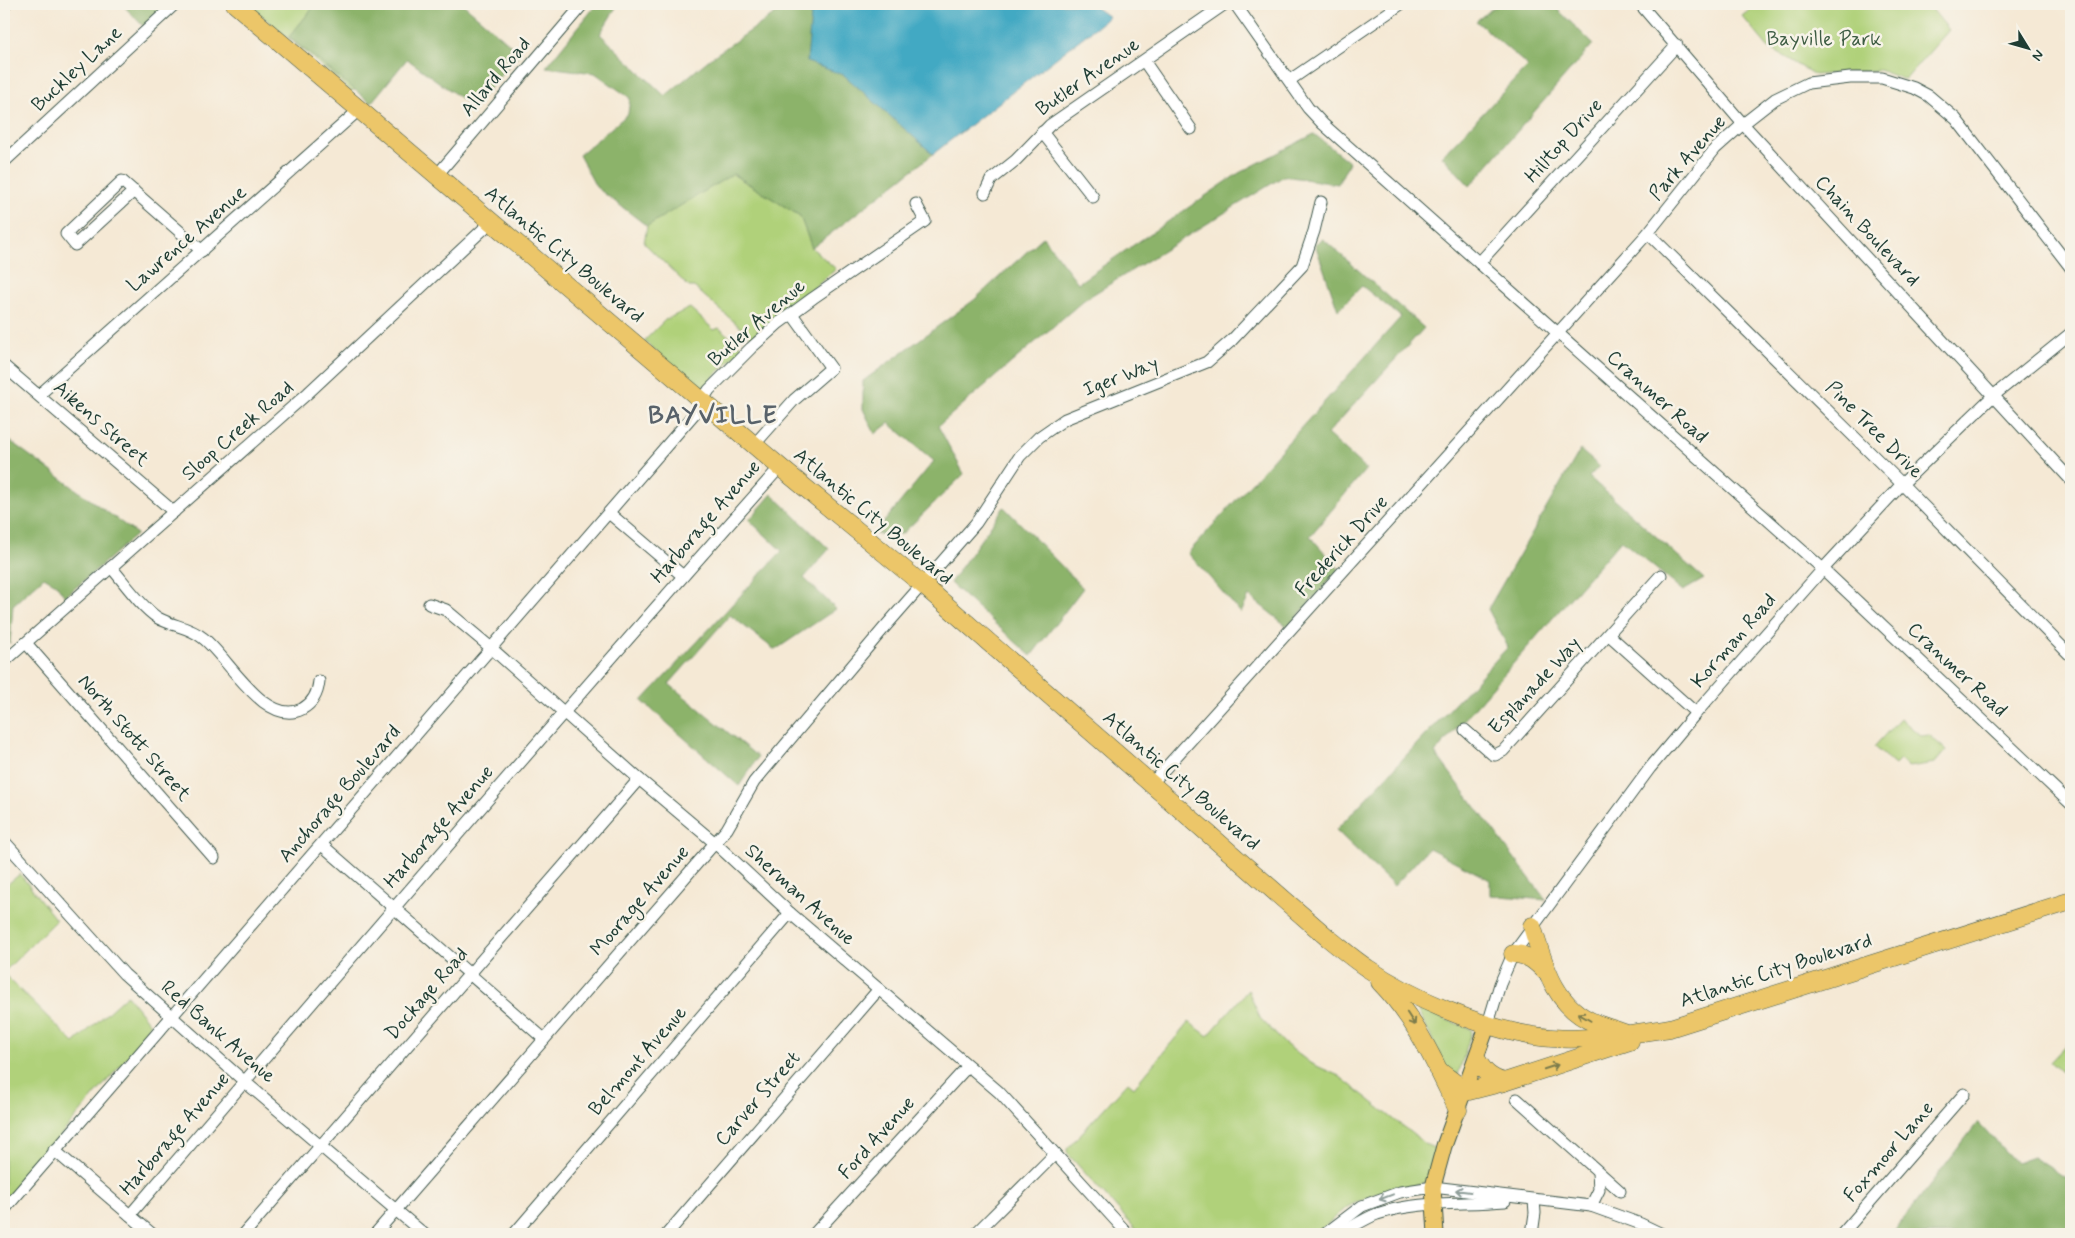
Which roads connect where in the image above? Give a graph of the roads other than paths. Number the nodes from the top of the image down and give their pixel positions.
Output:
1 (175, 4) edge
2 (235, 4) edge
3 (583, 4) edge
4 (1225, 4) edge
5 (1235, 4) edge
6 (1401, 4) edge
7 (1640, 4) edge
8 (1676, 45) junction
9 (1144, 61) junction
10 (1290, 80) junction
11 (360, 109) junction
12 (1742, 124) junction
13 (1191, 129) dead end
14 (1042, 132) junction
15 (4, 162) edge
16 (437, 175) junction
17 (134, 191) junction
18 (985, 193) dead end
19 (1093, 197) dead end
20 (1321, 202) dead end
21 (916, 204) dead end
22 (492, 222) junction
23 (1648, 233) junction
24 (202, 251) junction
25 (1479, 262) junction
26 (2071, 268) edge
27 (792, 314) junction
28 (1558, 333) junction
29 (2071, 333) edge
30 (4, 366) edge
31 (39, 395) junction
32 (1993, 396) junction
33 (702, 401) junction
34 (754, 445) junction
35 (780, 467) junction
36 (2071, 480) edge
37 (1902, 484) junction
38 (174, 512) junction
39 (609, 512) junction
40 (111, 567) junction
41 (1823, 569) junction
42 (1661, 575) dead end
43 (683, 576) junction
44 (923, 585) junction
45 (429, 604) dead end
46 (1609, 636) junction
47 (26, 643) junction
48 (490, 647) junction
49 (2071, 656) edge
50 (4, 662) edge
51 (319, 681) dead end
52 (1696, 713) junction
53 (564, 714) junction
54 (1465, 730) dead end
55 (639, 779) junction
56 (1152, 784) junction
57 (2071, 804) edge
58 (4, 842) edge
59 (715, 843) junction
60 (322, 845) junction
61 (214, 858) dead end
62 (2071, 901) edge
63 (394, 909) junction
64 (790, 913) junction
65 (1532, 926) junction
66 (1513, 954) junction
67 (1368, 968) junction
68 (1546, 972) junction
69 (470, 974) junction
70 (879, 989) junction
71 (172, 1017) junction
72 (1488, 1024) junction
73 (1670, 1028) junction
74 (1630, 1034) junction
75 (544, 1039) junction
76 (1476, 1060) junction
77 (968, 1066) junction
78 (1437, 1069) junction
79 (245, 1082) junction
80 (1504, 1082) junction
81 (1465, 1092) junction
82 (1964, 1094) dead end
83 (1517, 1099) dead end
84 (1458, 1110) junction
85 (319, 1145) junction
86 (54, 1150) junction
87 (1054, 1154) junction
88 (1598, 1172) junction
89 (1433, 1188) junction
90 (1620, 1191) dead end
91 (1530, 1200) junction
92 (1434, 1203) junction
93 (1591, 1206) junction
94 (4, 1210) edge
95 (396, 1211) junction
96 (130, 1215) junction
97 (152, 1234) edge
98 (244, 1234) edge
99 (375, 1234) edge
100 (424, 1234) edge
101 (514, 1234) edge
102 (667, 1234) edge
103 (814, 1234) edge
104 (975, 1234) edge
105 (1128, 1234) edge
106 (1325, 1234) edge
107 (1339, 1234) edge
108 (1436, 1234) edge
109 (1532, 1234) edge
110 (1662, 1234) edge
111 (1842, 1234) edge

1 - 15 street, Buckley Lane
2 - 11 highway, Atlantic City Boulevard
3 - 16 street, Allard Road
4 - 9 street, Butler Avenue
5 - 10 street, Cranmer Road
6 - 10 street
7 - 8 street, Chain Boulevard
8 - 12 street, Chain Boulevard
8 - 25 street, Hilltop Drive
9 - 13 street
9 - 14 street, Butler Avenue
10 - 25 street, Cranmer Road
11 - 16 highway, Atlantic City Boulevard
11 - 24 street, Lawrence Avenue
12 - 23 street, Park Avenue
12 - 26 street, Park Avenue
12 - 32 street, Chain Boulevard
14 - 18 street, Butler Avenue
14 - 19 street
16 - 22 highway, Atlantic City Boulevard
17 - 17 street
17 - 24 street
20 - 44 street, Iger Way
21 - 27 street, Butler Avenue
22 - 33 highway, Atlantic City Boulevard
22 - 38 street, Sloop Creek Road
23 - 28 street, Park Avenue
23 - 37 street, Pine Tree Drive
24 - 31 street, Lawrence Avenue
25 - 28 street, Cranmer Road
27 - 33 street, Butler Avenue
27 - 34 street
28 - 41 street, Cranmer Road
28 - 56 street, Frederick Drive
29 - 32 street, Korman Road
30 - 31 street, Aikens Street
31 - 38 street, Aikens Street
32 - 36 street, Chain Boulevard
32 - 37 street, Korman Road
33 - 34 highway, Atlantic City Boulevard
33 - 39 street, Anchorage Boulevard
34 - 35 highway, Atlantic City Boulevard
35 - 43 street, Harborage Avenue
35 - 44 highway, Atlantic City Boulevard
37 - 41 street, Korman Road
37 - 49 street, Pine Tree Drive
38 - 40 street, Sloop Creek Road
39 - 43 street
39 - 48 street, Anchorage Boulevard
40 - 47 street, Sloop Creek Road
40 - 51 street
41 - 52 street, Korman Road
41 - 57 street, Cranmer Road
42 - 46 street, Esplanade Way
43 - 53 street, Harborage Avenue
44 - 56 highway, Atlantic City Boulevard
44 - 59 street, Moorage Avenue
45 - 48 street, Sherman Avenue
46 - 52 street, Esplanade Way
46 - 54 street, Esplanade Way
47 - 50 street, Sloop Creek Road
47 - 61 street, North Stott Street
48 - 53 street, Sherman Avenue
48 - 60 street, Anchorage Boulevard
52 - 65 street, Korman Road
53 - 55 street, Sherman Avenue
53 - 63 street, Harborage Avenue
55 - 59 street, Sherman Avenue
55 - 69 street, Dockage Road
56 - 67 highway, Atlantic City Boulevard
58 - 71 street, Red Bank Avenue
59 - 64 street, Sherman Avenue
59 - 75 street, Moorage Avenue
60 - 63 street
60 - 71 street, Anchorage Boulevard
62 - 73 highway, Atlantic City Boulevard
63 - 69 street
63 - 79 street, Harborage Avenue
64 - 70 street, Sherman Avenue
64 - 101 street, Belmont Avenue
65 - 66 street, Korman Road
65 - 68 highway
66 - 68 highway
66 - 72 street, Korman Road
67 - 72 highway, Atlantic City Boulevard
67 -> 78 highway
74 -> 68 highway
69 - 75 street
69 - 85 street, Dockage Road
70 - 77 street, Sherman Avenue
70 - 102 street, Carver Street
71 - 79 street, Red Bank Avenue
71 - 86 street, Anchorage Boulevard
72 - 74 highway, Atlantic City Boulevard
72 - 76 main road
73 - 74 highway, Atlantic City Boulevard
80 -> 73 highway
75 - 95 street, Moorage Avenue
76 - 80 highway
76 - 81 main road
77 - 87 street, Sherman Avenue
77 - 103 street, Ford Avenue
78 - 81 highway
78 - 84 highway
79 - 85 street, Red Bank Avenue
79 - 96 street, Harborage Avenue
80 - 81 highway
81 - 84 main road
82 - 111 street, Foxmoor Lane
83 - 88 street
84 - 89 main road
85 - 95 street, Red Bank Avenue
85 - 98 street, Dockage Road
86 - 94 street, Anchorage Boulevard
86 - 96 street
87 - 104 street
87 - 105 street, Sherman Avenue
88 - 90 street
88 - 93 street
91 -> 89 street
89 - 92 main road
89 -> 106 street
91 - 92 street
91 - 93 street
91 - 109 street
92 - 107 street
92 - 108 main road
93 - 110 street
95 - 99 street, Moorage Avenue
95 - 100 street, Red Bank Avenue
96 - 97 street

